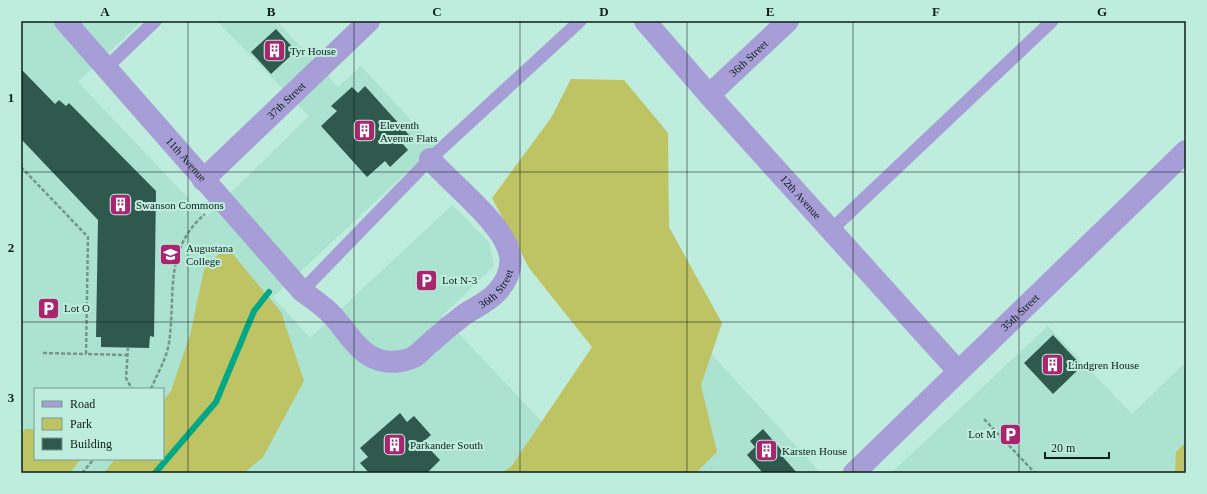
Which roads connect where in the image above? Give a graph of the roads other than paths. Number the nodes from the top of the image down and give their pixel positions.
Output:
1 (64, 21) edge
2 (155, 21) edge
3 (369, 21) edge
4 (580, 21) edge
5 (645, 21) edge
6 (788, 21) edge
7 (1052, 21) edge
8 (105, 69) junction
9 (709, 95) junction
10 (1186, 151) edge
11 (430, 159) junction
12 (203, 180) junction
13 (831, 230) junction
14 (302, 291) junction
15 (360, 348) joint
16 (958, 371) junction
17 (854, 473) edge

1 - 8 street, 11th Avenue
2 - 8 lane
3 - 12 street, 37th Street
4 - 11 lane
5 - 9 street, 12th Avenue
6 - 9 street, 36th Street
7 - 13 lane
8 - 12 street, 11th Avenue
9 - 13 street, 12th Avenue
10 - 16 street, 35th Street
11 - 14 lane
11 - 15 street, 36th Street
12 - 14 street, 11th Avenue
13 - 16 street, 12th Avenue
14 - 15 street, 11th Avenue
16 - 17 street, 35th Street

